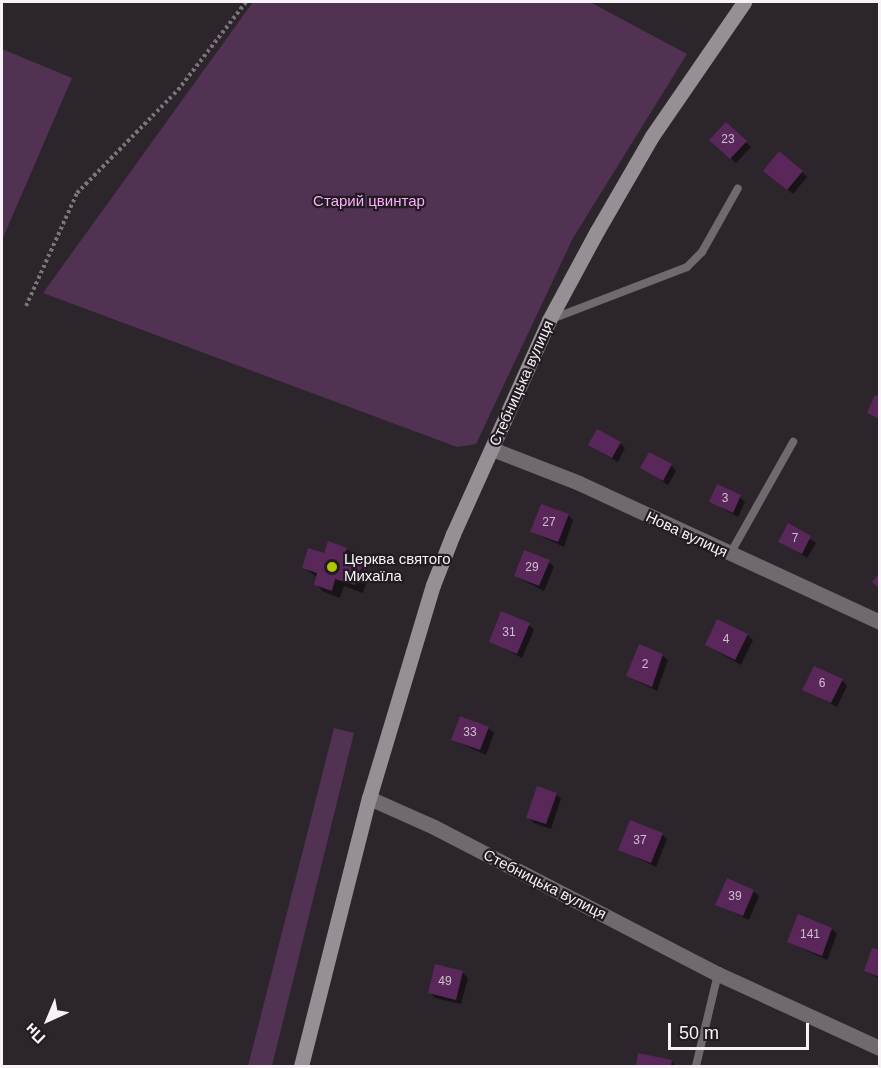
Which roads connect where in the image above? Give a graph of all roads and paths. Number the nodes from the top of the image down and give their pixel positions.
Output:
1 (246, 2) edge
2 (744, 2) edge
3 (738, 188) dead end
4 (26, 306) dead end
5 (549, 320) junction
6 (793, 442) dead end
7 (492, 449) junction
8 (730, 554) junction
9 (879, 622) edge
10 (369, 798) junction
11 (718, 974) junction
12 (879, 1048) edge
13 (301, 1066) edge
14 (696, 1066) edge

1 - 4 path
2 - 5 street, Стебницька вулиця
3 - 5 lane
5 - 7 street, Стебницька вулиця
6 - 8 lane
7 - 8 street, Нова вулиця
7 - 10 street, Стебницька вулиця
8 - 9 street, Нова вулиця
10 - 11 street, Стебницька вулиця
10 - 13 street, Стебницька вулиця
11 - 12 street, Стебницька вулиця
11 - 14 lane

